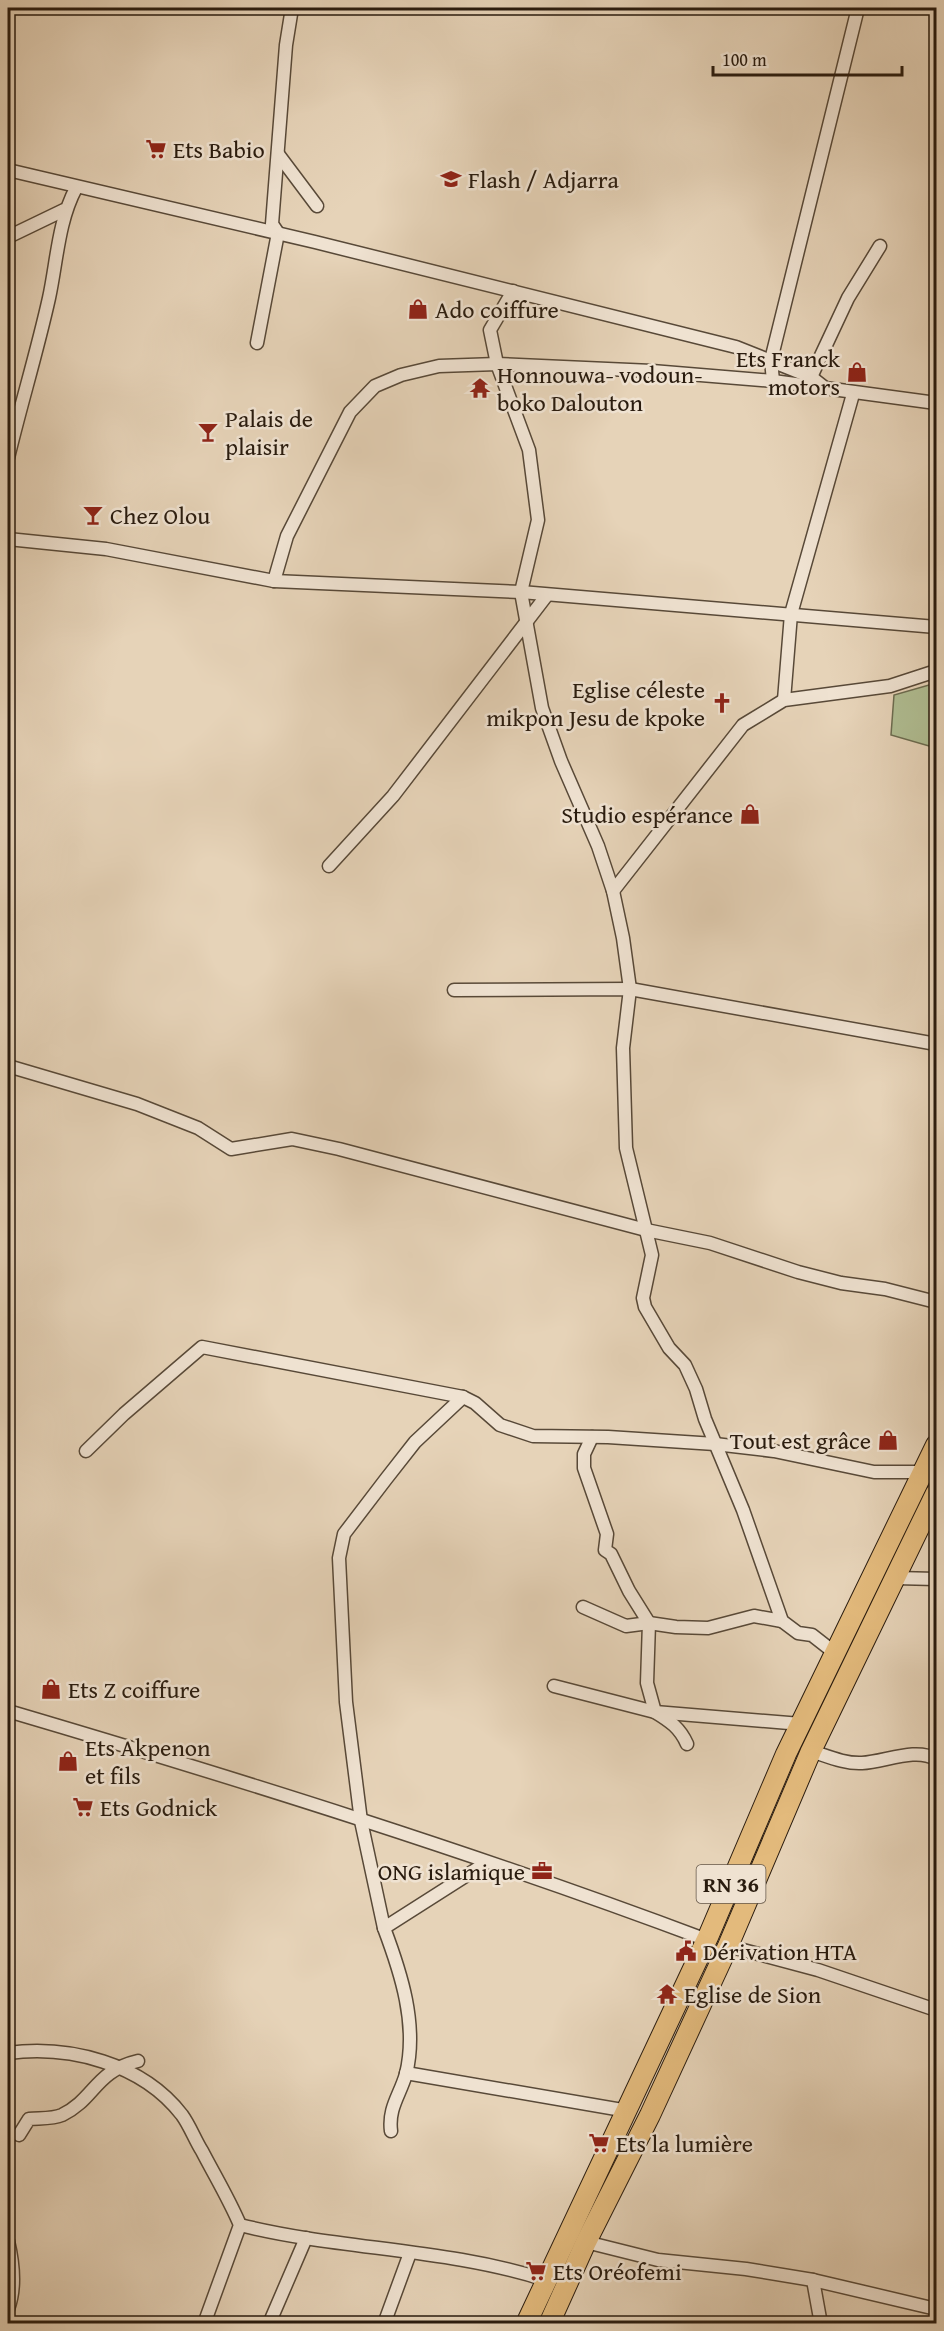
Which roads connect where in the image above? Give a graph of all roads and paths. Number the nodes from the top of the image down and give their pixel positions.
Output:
1 (292, 8) edge
2 (858, 8) edge
3 (278, 154) junction
4 (8, 170) edge
5 (76, 188) junction
6 (317, 206) dead end
7 (64, 210) junction
8 (278, 233) junction
9 (8, 237) edge
10 (880, 246) dead end
11 (513, 291) junction
12 (257, 343) dead end
13 (771, 360) junction
14 (497, 364) junction
15 (811, 377) junction
16 (773, 381) junction
17 (825, 388) junction
18 (853, 394) junction
19 (936, 403) edge
20 (8, 458) edge
21 (8, 539) edge
22 (274, 581) junction
23 (521, 592) junction
24 (547, 595) junction
25 (791, 614) junction
26 (525, 623) junction
27 (936, 627) edge
28 (936, 671) edge
29 (784, 700) junction
30 (328, 866) dead end
31 (613, 891) junction
32 (630, 989) junction
33 (454, 990) dead end
34 (936, 1044) edge
35 (8, 1066) edge
36 (646, 1230) junction
37 (936, 1302) edge
38 (463, 1397) junction
39 (592, 1437) junction
40 (715, 1444) junction
41 (936, 1445) edge
42 (86, 1451) dead end
43 (922, 1472) junction
44 (936, 1493) edge
45 (896, 1578) junction
46 (936, 1579) edge
47 (583, 1607) dead end
48 (782, 1621) junction
49 (649, 1623) junction
50 (835, 1653) junction
51 (554, 1686) dead end
52 (8, 1711) edge
53 (655, 1712) junction
54 (801, 1724) junction
55 (687, 1744) dead end
56 (811, 1751) junction
57 (936, 1759) edge
58 (361, 1821) junction
59 (486, 1863) junction
60 (384, 1928) junction
61 (707, 1940) junction
62 (728, 1946) junction
63 (936, 2010) edge
64 (8, 2053) edge
65 (138, 2061) dead end
66 (118, 2066) junction
67 (406, 2073) junction
68 (628, 2111) junction
69 (391, 2131) dead end
70 (19, 2135) dead end
71 (240, 2225) junction
72 (306, 2238) junction
73 (8, 2241) edge
74 (586, 2242) junction
75 (410, 2253) junction
76 (546, 2280) junction
77 (813, 2280) junction
78 (936, 2300) edge
79 (924, 2307) junction
80 (8, 2309) edge
81 (936, 2309) edge
82 (204, 2324) edge
83 (269, 2324) edge
84 (384, 2324) edge
85 (526, 2324) edge
86 (549, 2324) edge
87 (821, 2324) edge

1 - 3 street
2 - 13 street
3 - 6 street
3 - 8 street
4 - 5 street
5 - 7 street
5 - 8 street
7 - 9 street
7 - 20 street
8 - 11 street
8 - 12 street
10 - 15 street
11 - 13 street
11 - 14 street
13 - 15 street
13 - 16 street
14 - 16 street
14 - 22 street
14 - 23 street
15 - 17 street
16 - 17 street
17 - 18 street
18 - 19 street
18 - 25 street
21 - 22 street
22 - 23 street
23 - 24 street
23 - 26 street
24 - 25 street
24 - 26 street
25 - 27 street
25 - 29 street
26 - 30 street
26 - 31 street
28 - 29 street
29 - 31 street
31 - 32 street
32 - 33 street
32 - 34 street
32 - 36 street
35 - 36 street
36 - 37 street
36 - 40 street
38 - 39 street
38 - 42 street
38 - 58 street
39 - 40 street
39 - 49 street
40 - 43 street
40 - 48 street
41 - 43 main road, RN 36
43 - 50 main road, RN 36
44 - 45 main road, RN 36
45 - 46 street
45 - 56 main road, RN 36
47 - 49 street
48 - 49 street
48 - 50 street
49 - 53 street
50 - 54 main road, RN 36
51 - 53 street
52 - 58 street
53 - 54 street
53 - 55 street
54 - 61 main road, RN 36
56 - 57 street
56 - 62 main road, RN 36
58 - 59 street
58 - 60 street
59 - 60 street
59 - 61 street
60 - 67 street
61 - 68 main road, RN 36
62 - 63 street
62 - 74 main road, RN 36
64 - 66 street
65 - 66 street
66 - 70 street
66 - 71 street
67 - 68 street
67 - 69 street
68 - 76 main road, RN 36
71 - 72 street
71 - 82 street
72 - 75 street
72 - 83 street
73 - 80 street
74 - 77 street
74 - 86 main road, RN 36
75 - 76 street
75 - 84 street
76 - 85 main road, RN 36
77 - 79 street
77 - 87 street
78 - 79 street
79 - 81 street

